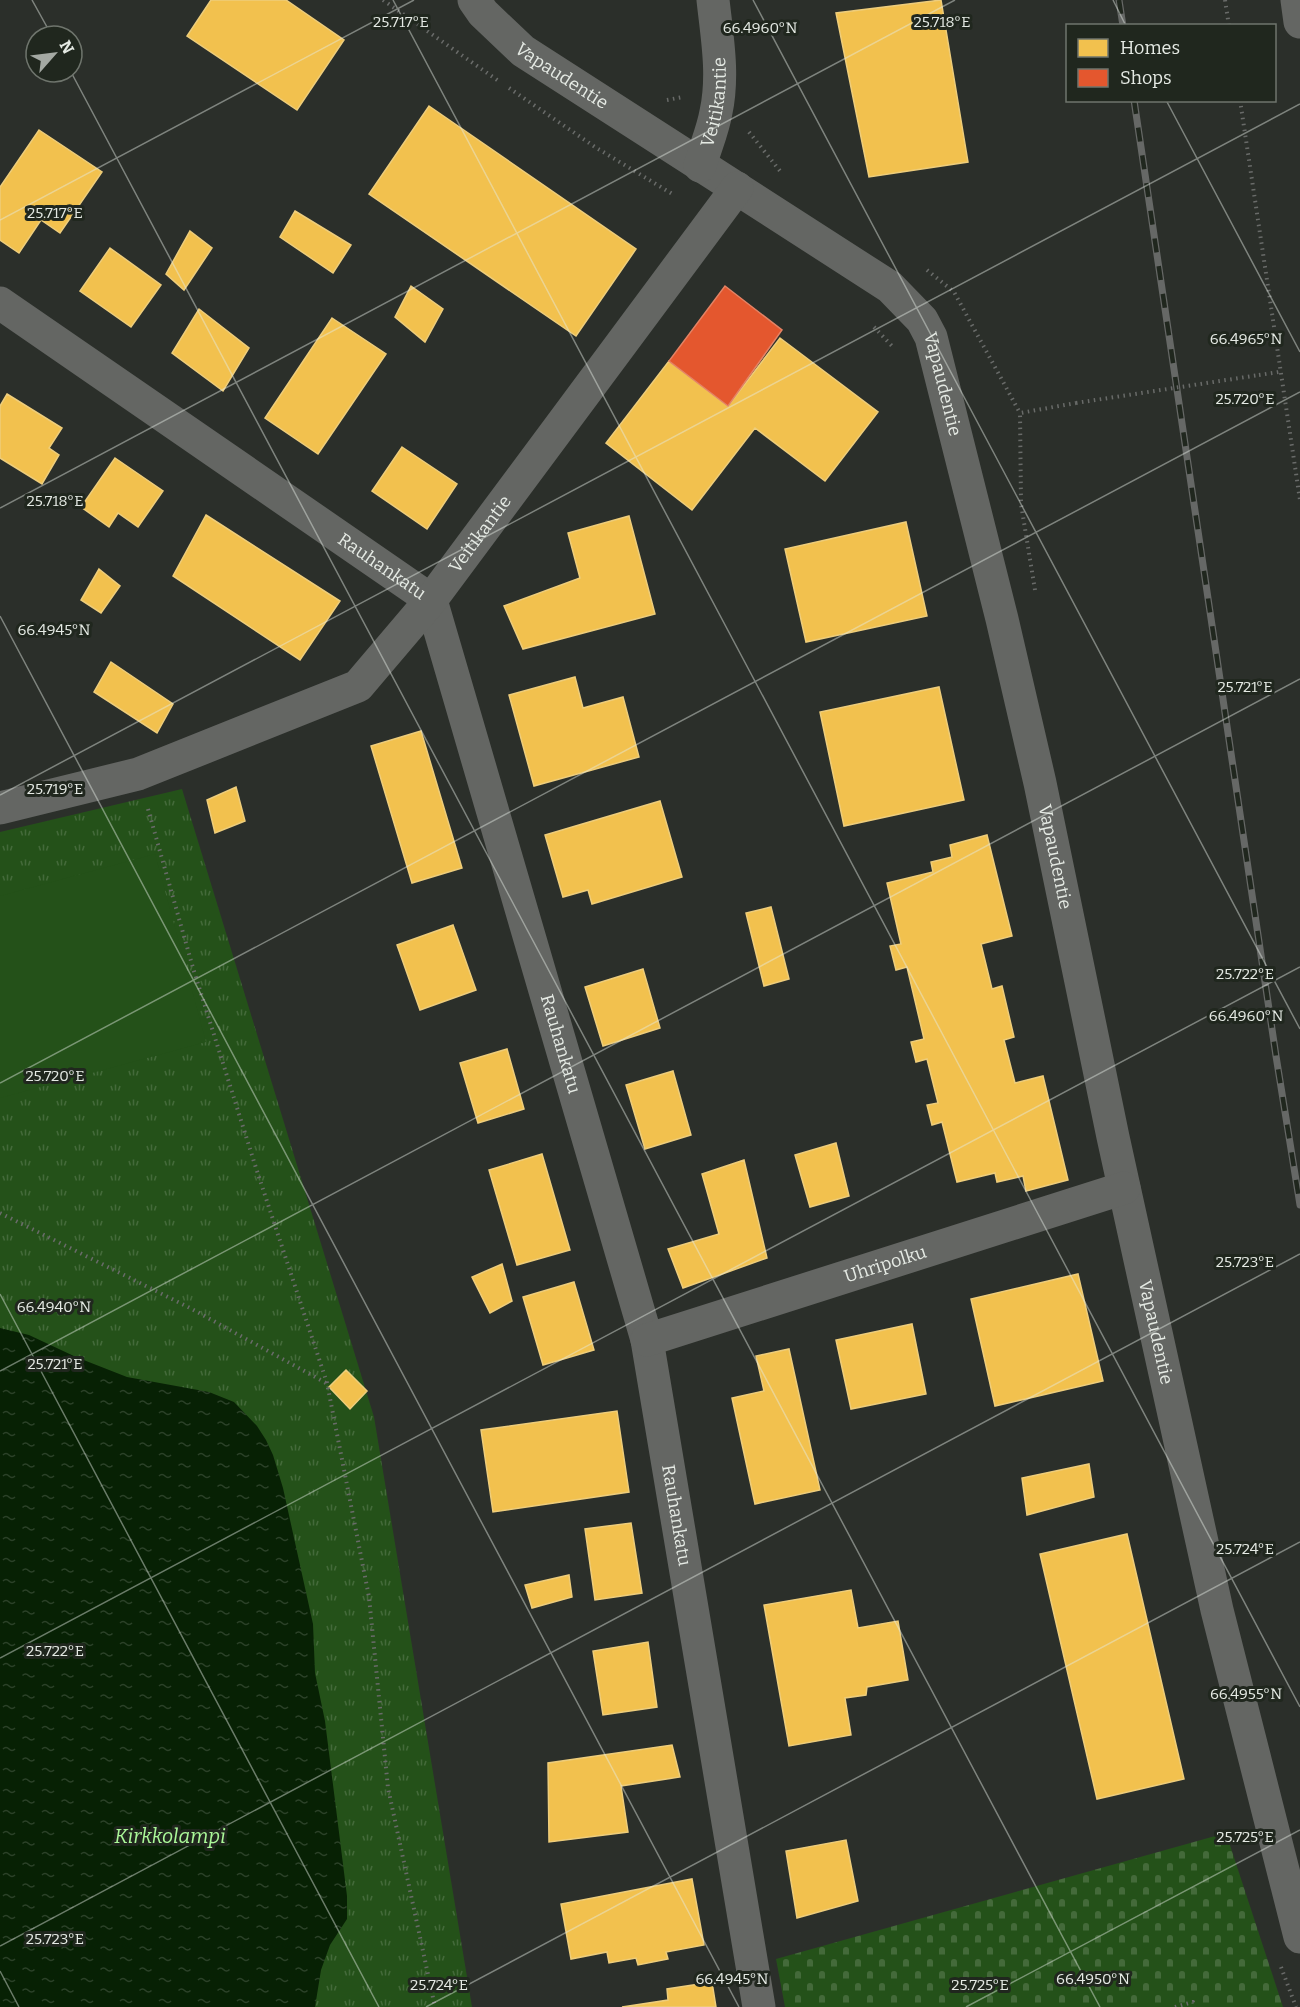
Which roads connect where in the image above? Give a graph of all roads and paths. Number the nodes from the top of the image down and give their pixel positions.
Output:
1 (383, 0) edge
2 (474, 0) edge
3 (713, 0) edge
4 (1225, 0) edge
5 (1297, 0) edge
6 (1300, 22) edge
7 (1229, 24) edge
8 (1240, 102) edge
9 (700, 166) junction
10 (736, 188) junction
11 (716, 215) junction
12 (0, 303) edge
13 (870, 323) dead end
14 (894, 348) dead end
15 (1280, 372) junction
16 (1300, 500) edge
17 (431, 600) junction
18 (1036, 600) dead end
19 (138, 774) junction
20 (0, 808) edge
21 (1124, 1188) junction
22 (0, 1213) edge
23 (647, 1340) junction
24 (327, 1383) junction
25 (1300, 1937) edge
26 (435, 2007) edge
27 (759, 2007) edge
28 (1175, 2007) edge
29 (1195, 2007) edge

1 - 11 path
2 - 9 street, Vapaudentie
3 - 9 street, Veitikantie
4 - 7 path
5 - 6 street
8 - 15 path
9 - 10 street, Vapaudentie
10 - 11 street, Veitikantie
10 - 21 street, Vapaudentie
11 - 17 street, Veitikantie
12 - 17 street, Rauhankatu
13 - 14 path
15 - 16 path
15 - 18 path, bridge
17 - 19 street, Veitikantie
17 - 23 street, Rauhankatu
19 - 20 street, Veitikantie
19 - 24 path
21 - 23 street, Uhripolku
21 - 25 street, Vapaudentie
22 - 24 path
23 - 27 street, Rauhankatu
24 - 26 path
28 - 29 path

